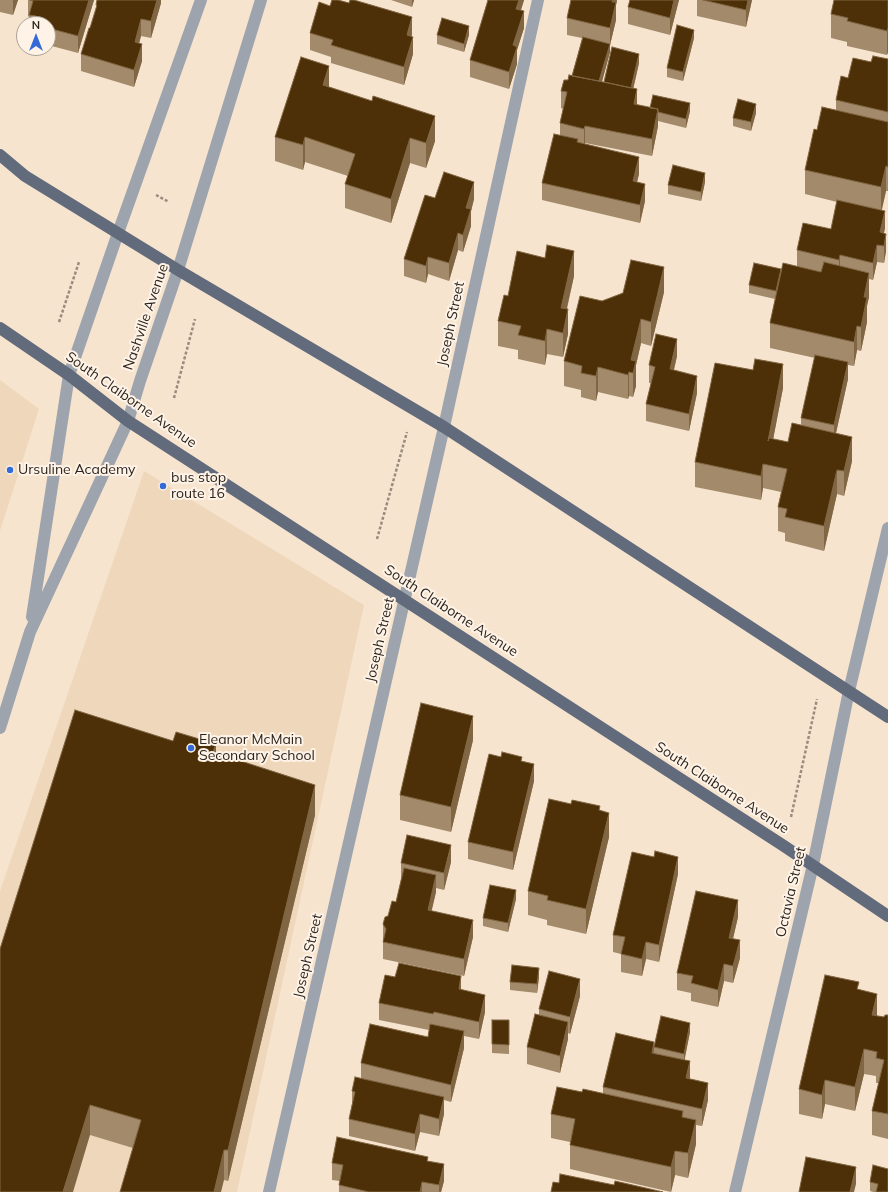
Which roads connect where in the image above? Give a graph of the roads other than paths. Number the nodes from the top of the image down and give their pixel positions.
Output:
1 (201, 0) edge
2 (261, 0) edge
3 (538, 0) edge
4 (0, 155) edge
5 (118, 233) junction
6 (178, 270) junction
7 (0, 328) edge
8 (69, 375) junction
9 (128, 421) junction
10 (444, 427) junction
11 (888, 528) edge
12 (405, 600) junction
13 (30, 632) junction
14 (849, 691) junction
15 (888, 717) edge
16 (0, 728) edge
17 (813, 865) junction
18 (888, 916) edge
19 (269, 1192) edge
20 (735, 1192) edge

1 - 5 street, Nashville Avenue
2 - 6 street, Nashville Avenue
3 - 10 street, Joseph Street
4 - 5 main road
5 - 6 main road
5 - 8 street, Nashville Avenue
6 - 9 street, Nashville Avenue
6 - 10 main road
7 - 8 main road, South Claiborne Avenue
8 - 9 main road, South Claiborne Avenue
8 - 13 street, Nashville Avenue
9 - 12 main road, South Claiborne Avenue
9 - 13 street, Nashville Avenue
10 - 12 street, Joseph Street
10 - 14 main road
11 - 14 street, Octavia Street
12 - 17 main road, South Claiborne Avenue
12 - 19 street, Joseph Street
13 - 16 street, Nashville Avenue
14 - 15 main road
14 - 17 street, Octavia Street
17 - 18 main road, South Claiborne Avenue
17 - 20 street, Octavia Street

